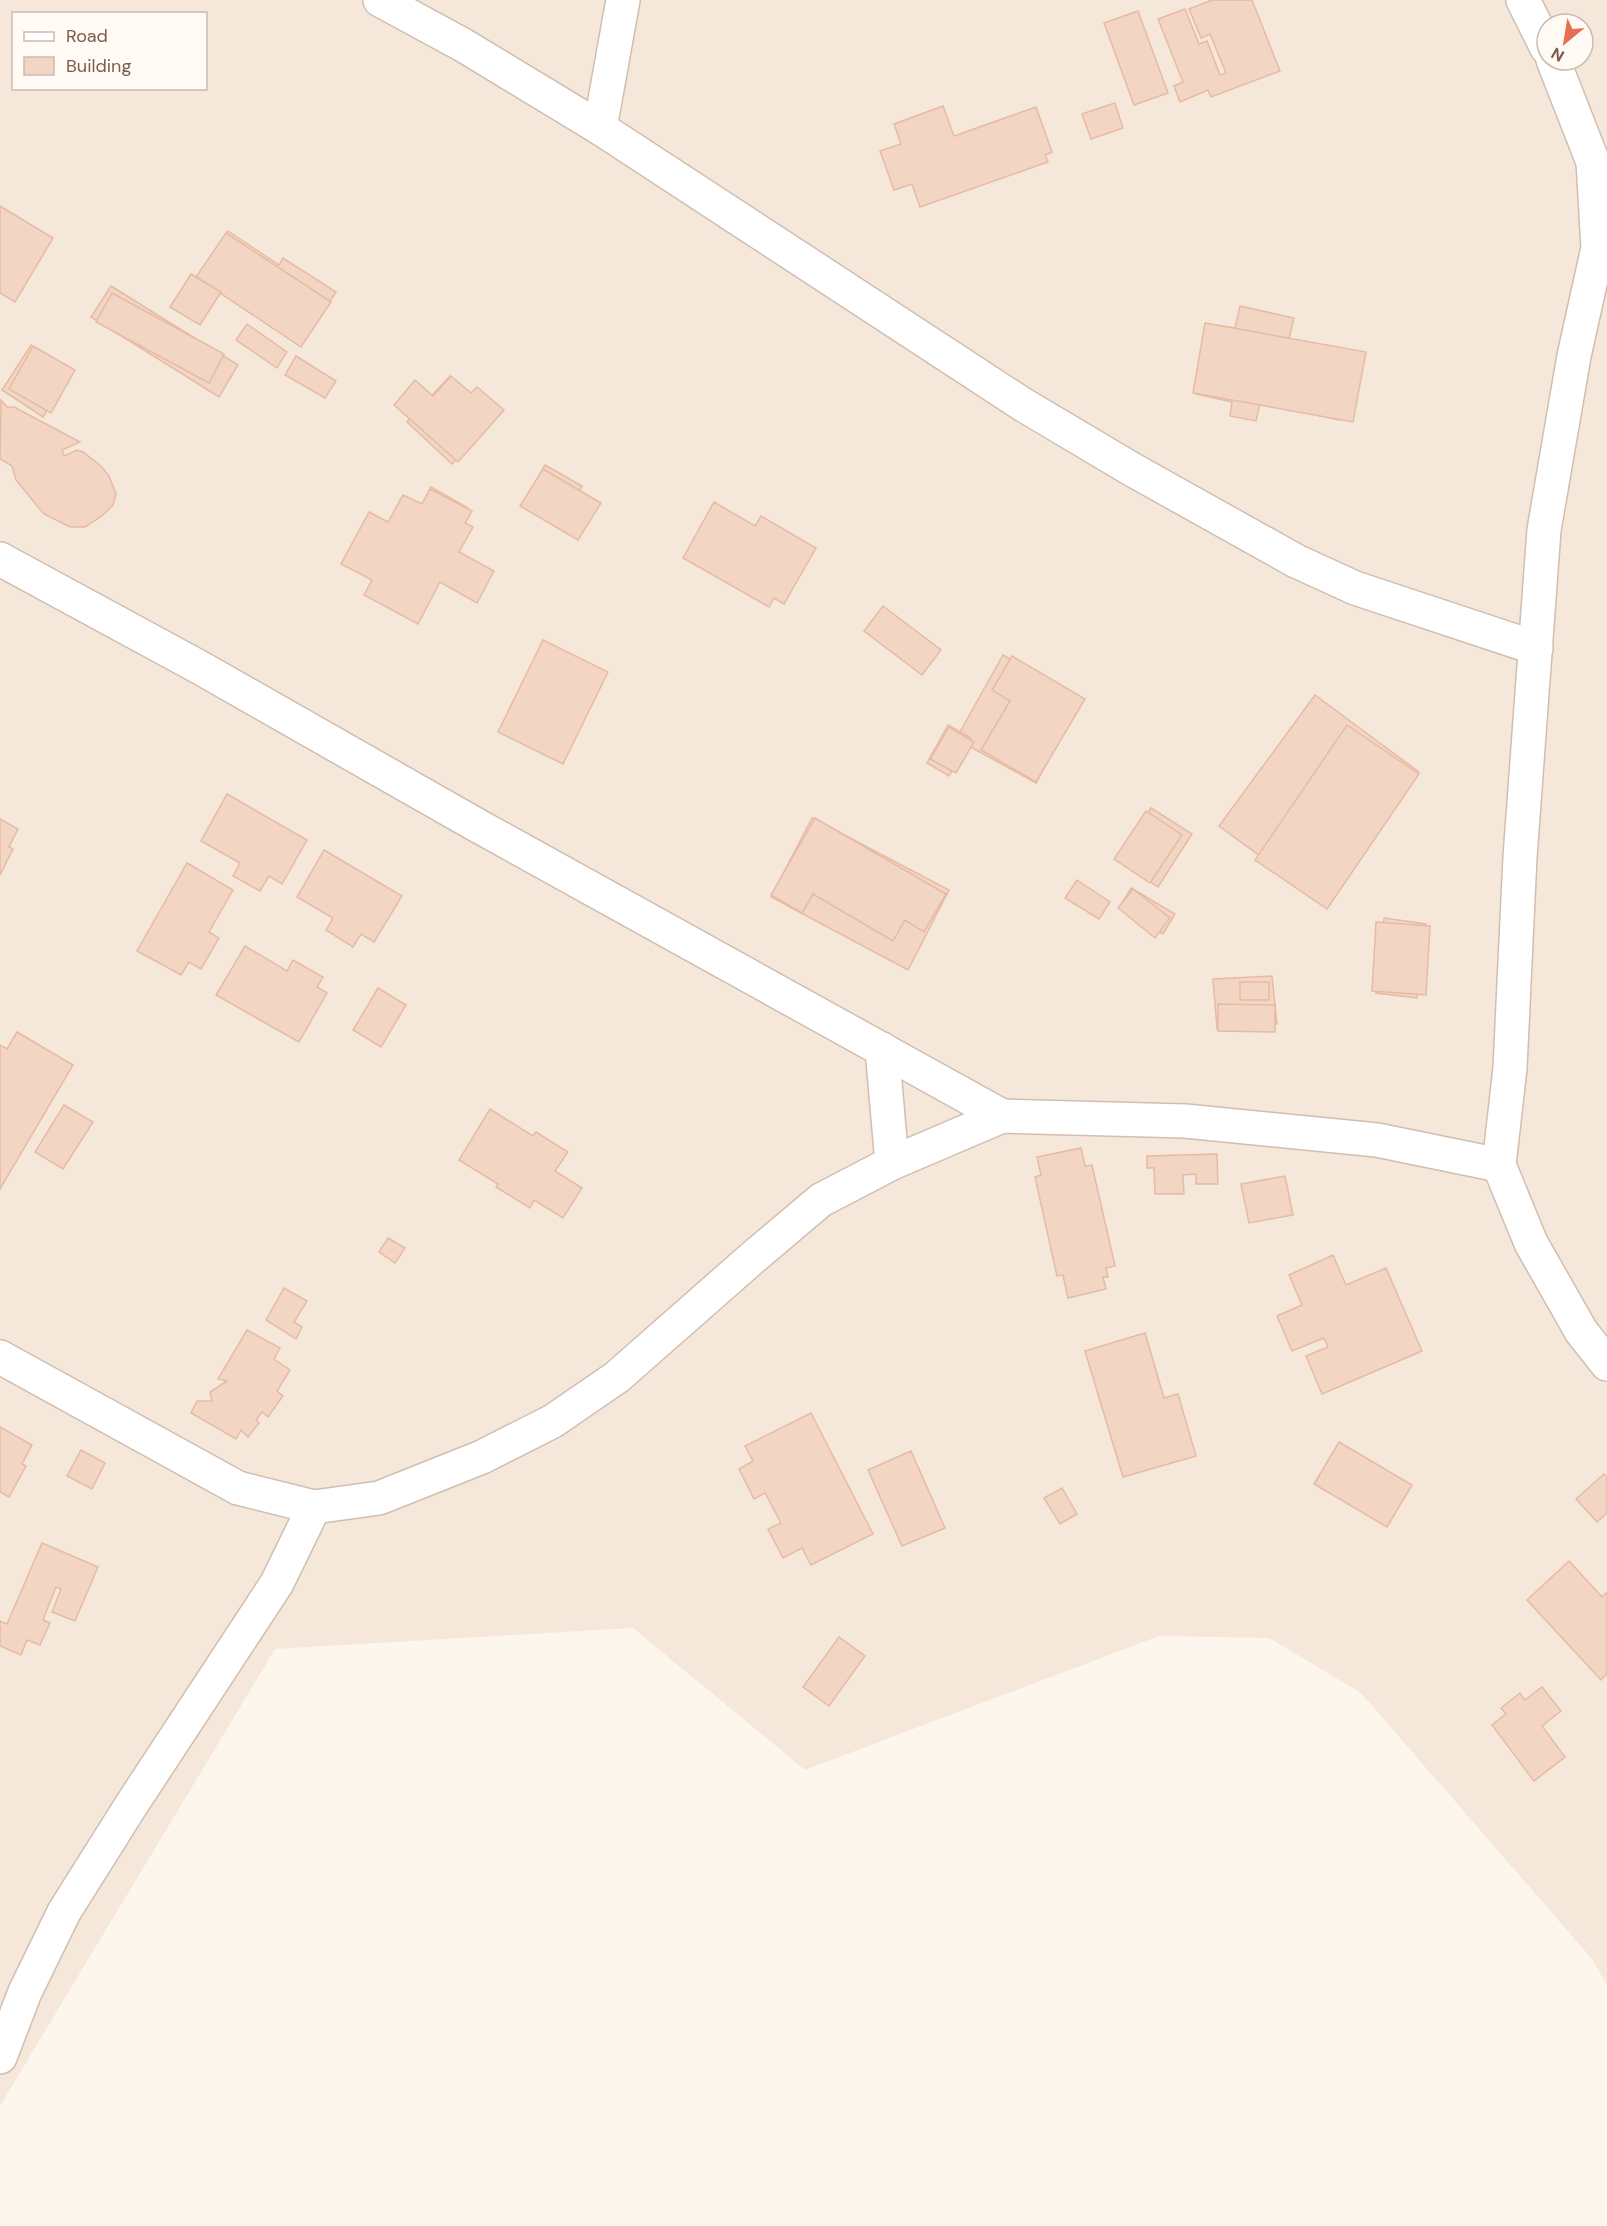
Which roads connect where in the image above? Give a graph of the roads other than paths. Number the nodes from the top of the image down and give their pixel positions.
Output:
1 (380, 0) edge
2 (623, 0) edge
3 (1523, 0) edge
4 (1535, 24) edge
5 (1558, 72) edge
6 (600, 128) junction
7 (1597, 299) edge
8 (0, 559) edge
9 (1536, 648) junction
10 (882, 1049) junction
11 (1002, 1116) junction
12 (892, 1163) junction
13 (1499, 1165) junction
14 (0, 1357) edge
15 (1607, 1364) edge
16 (314, 1507) junction
17 (0, 2057) edge

1 - 6 street
2 - 6 street
3 - 4 street
5 - 7 street
6 - 9 street
7 - 9 street
8 - 10 street
9 - 13 street
10 - 11 street
10 - 12 street
11 - 12 street
11 - 13 street
12 - 16 street
13 - 15 street
14 - 16 street
16 - 17 street

